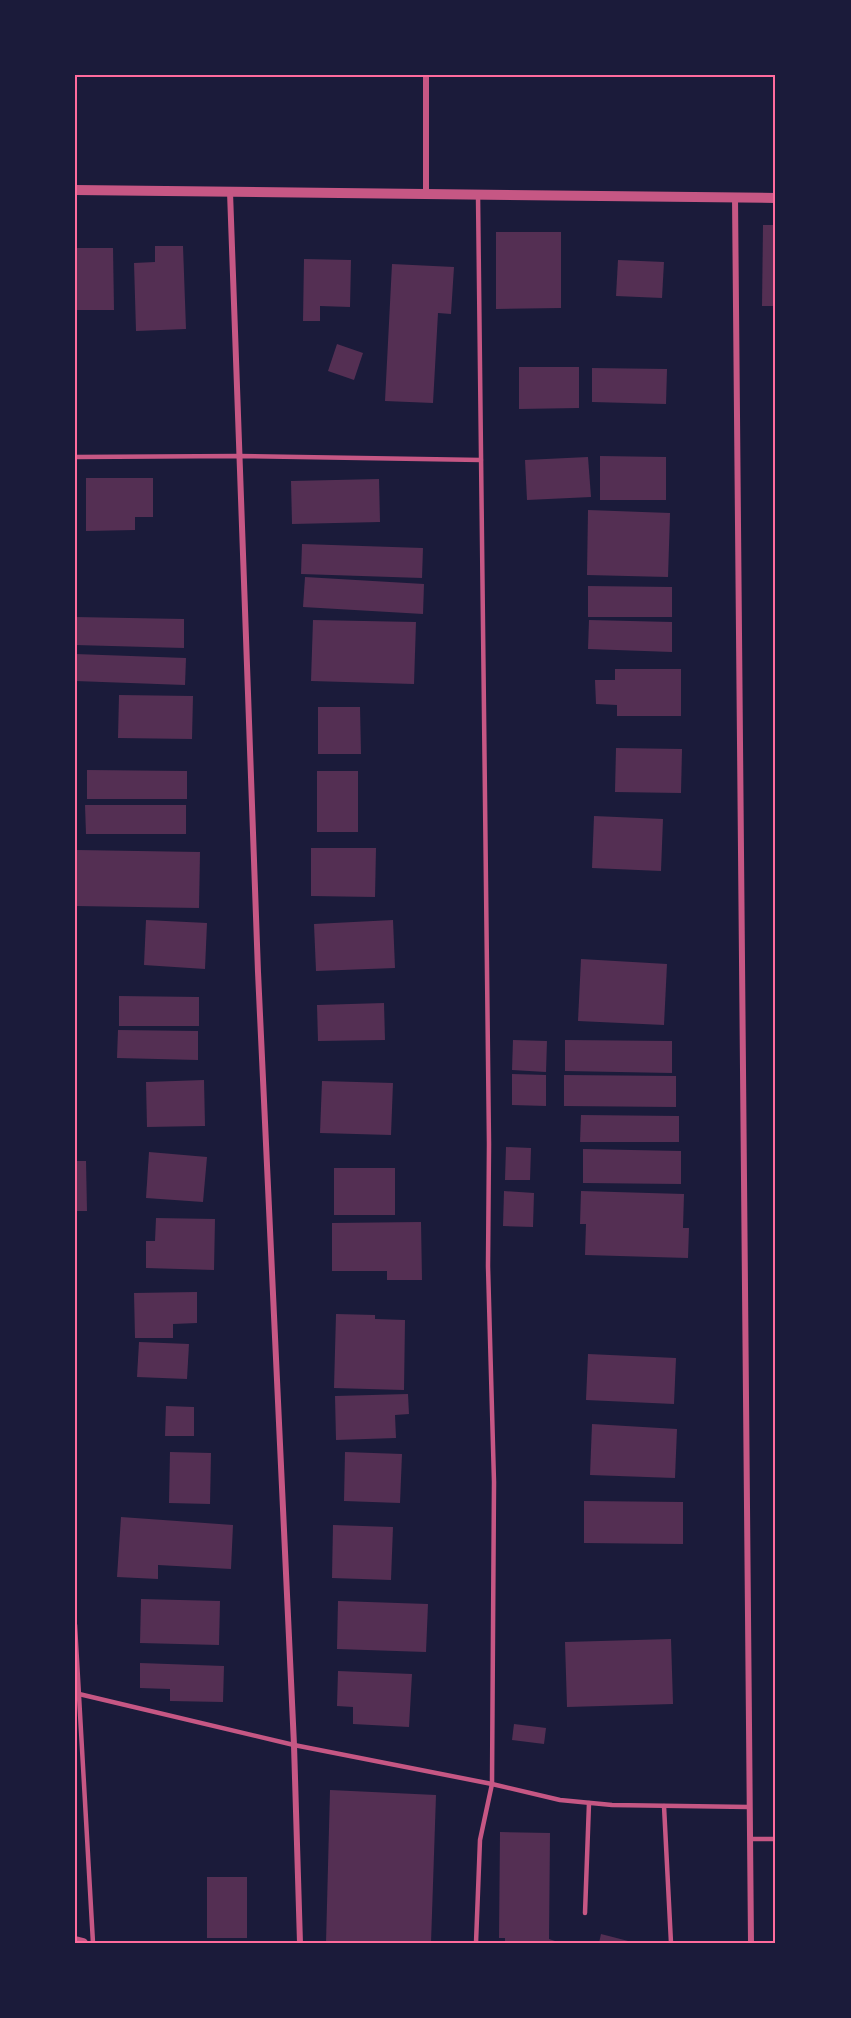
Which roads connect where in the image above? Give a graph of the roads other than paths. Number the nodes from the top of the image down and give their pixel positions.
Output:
1 (426, 75) edge
2 (75, 190) edge
3 (230, 192) junction
4 (426, 194) junction
5 (478, 195) junction
6 (735, 197) junction
7 (776, 198) edge
8 (239, 456) junction
9 (75, 457) edge
10 (481, 460) junction
11 (75, 1625) edge
12 (79, 1694) junction
13 (294, 1744) junction
14 (492, 1784) junction
15 (589, 1803) junction
16 (664, 1806) junction
17 (749, 1807) junction
18 (750, 1839) junction
19 (776, 1839) edge
20 (585, 1912) dead end
21 (75, 1941) edge
22 (83, 1943) edge
23 (93, 1943) edge
24 (300, 1943) edge
25 (477, 1943) edge
26 (671, 1943) edge
27 (751, 1943) edge

1 - 4 street
2 - 3 street
3 - 4 street
3 - 8 street
4 - 5 street
5 - 6 street
5 - 10 lane
6 - 7 street
6 - 17 street
8 - 9 lane
8 - 10 lane
8 - 13 street
10 - 14 lane
11 - 12 lane
12 - 13 lane
12 - 23 lane
13 - 14 lane
13 - 24 street
14 - 15 lane
14 - 25 lane
15 - 16 lane
15 - 20 lane
16 - 17 lane
16 - 26 lane
17 - 18 street
18 - 19 lane
18 - 27 street
21 - 22 street

